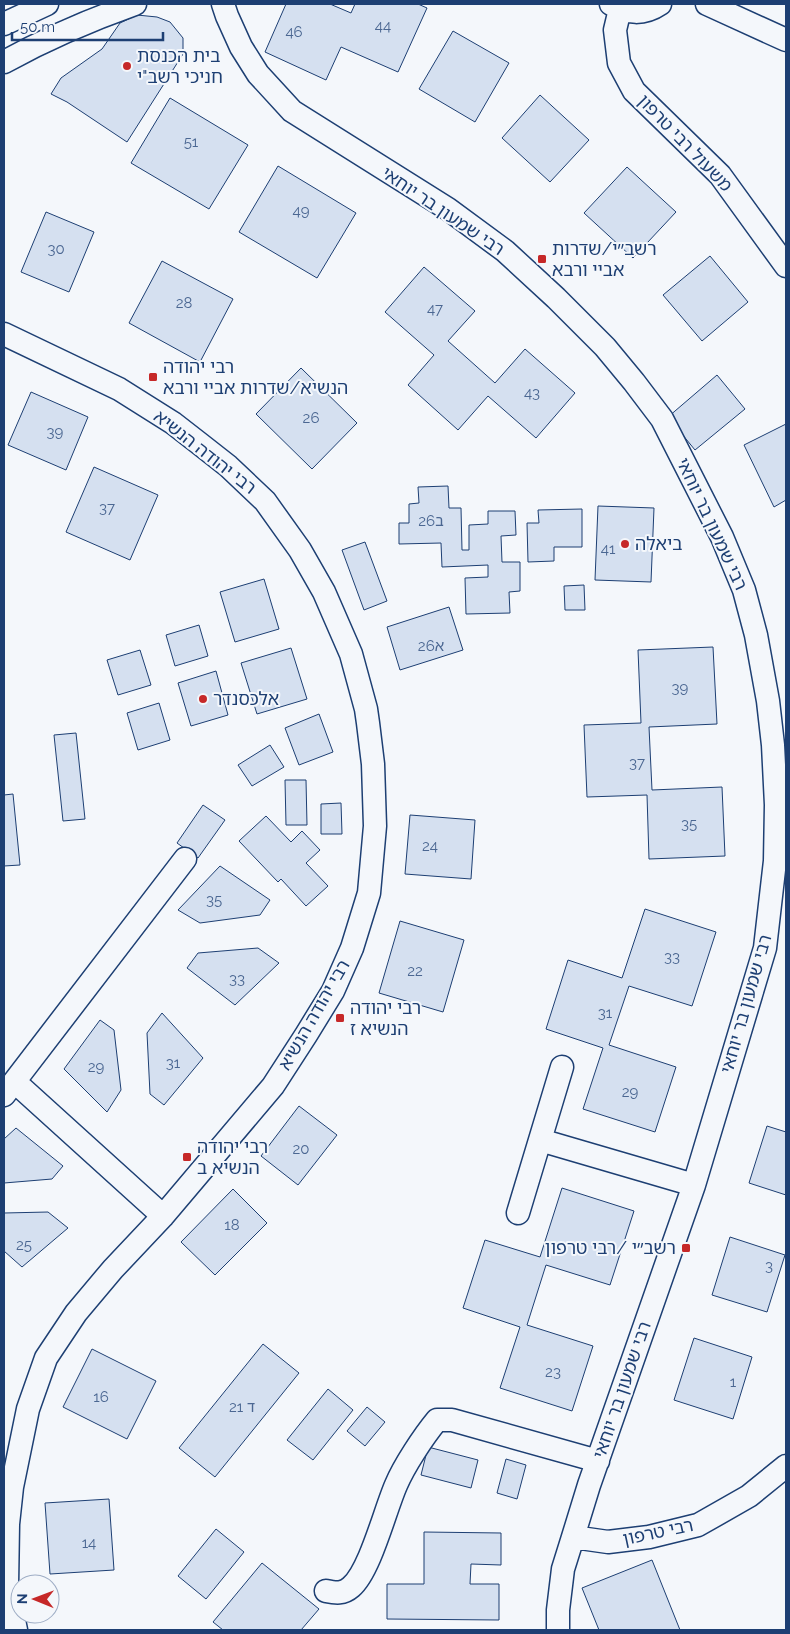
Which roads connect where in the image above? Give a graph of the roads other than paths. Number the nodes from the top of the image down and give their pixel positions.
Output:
1 (47, 4) edge
2 (134, 4) edge
3 (223, 4) edge
4 (660, 4) edge
5 (707, 4) edge
6 (615, 6) edge
7 (4, 24) edge
8 (786, 40) edge
9 (4, 62) edge
10 (786, 266) edge
11 (4, 334) edge
12 (185, 859) dead end
13 (562, 1067) dead end
14 (9, 1088) edge
15 (540, 1140) junction
16 (694, 1184) junction
17 (518, 1213) dead end
18 (163, 1216) junction
19 (598, 1461) junction
20 (786, 1466) edge
21 (573, 1537) junction
22 (326, 1591) dead end
23 (16, 1630) edge
24 (558, 1630) edge

1 - 7 street
2 - 9 street
3 - 16 street, רבי שמעון בר יוחאי
4 - 6 street
5 - 8 street
6 - 10 street, משעול רבי טרפון
11 - 18 street, רבי יהודה הנשיא
12 - 14 street
13 - 15 street
14 - 18 street
15 - 16 street
15 - 17 street
16 - 19 street, רבי שמעון בר יוחאי
18 - 23 street, רבי יהודה הנשיא
19 - 21 street, רבי שמעון בר יוחאי
19 - 22 street
20 - 21 street, רבי טרפון
21 - 24 street, רבי שמעון בר יוחאי

